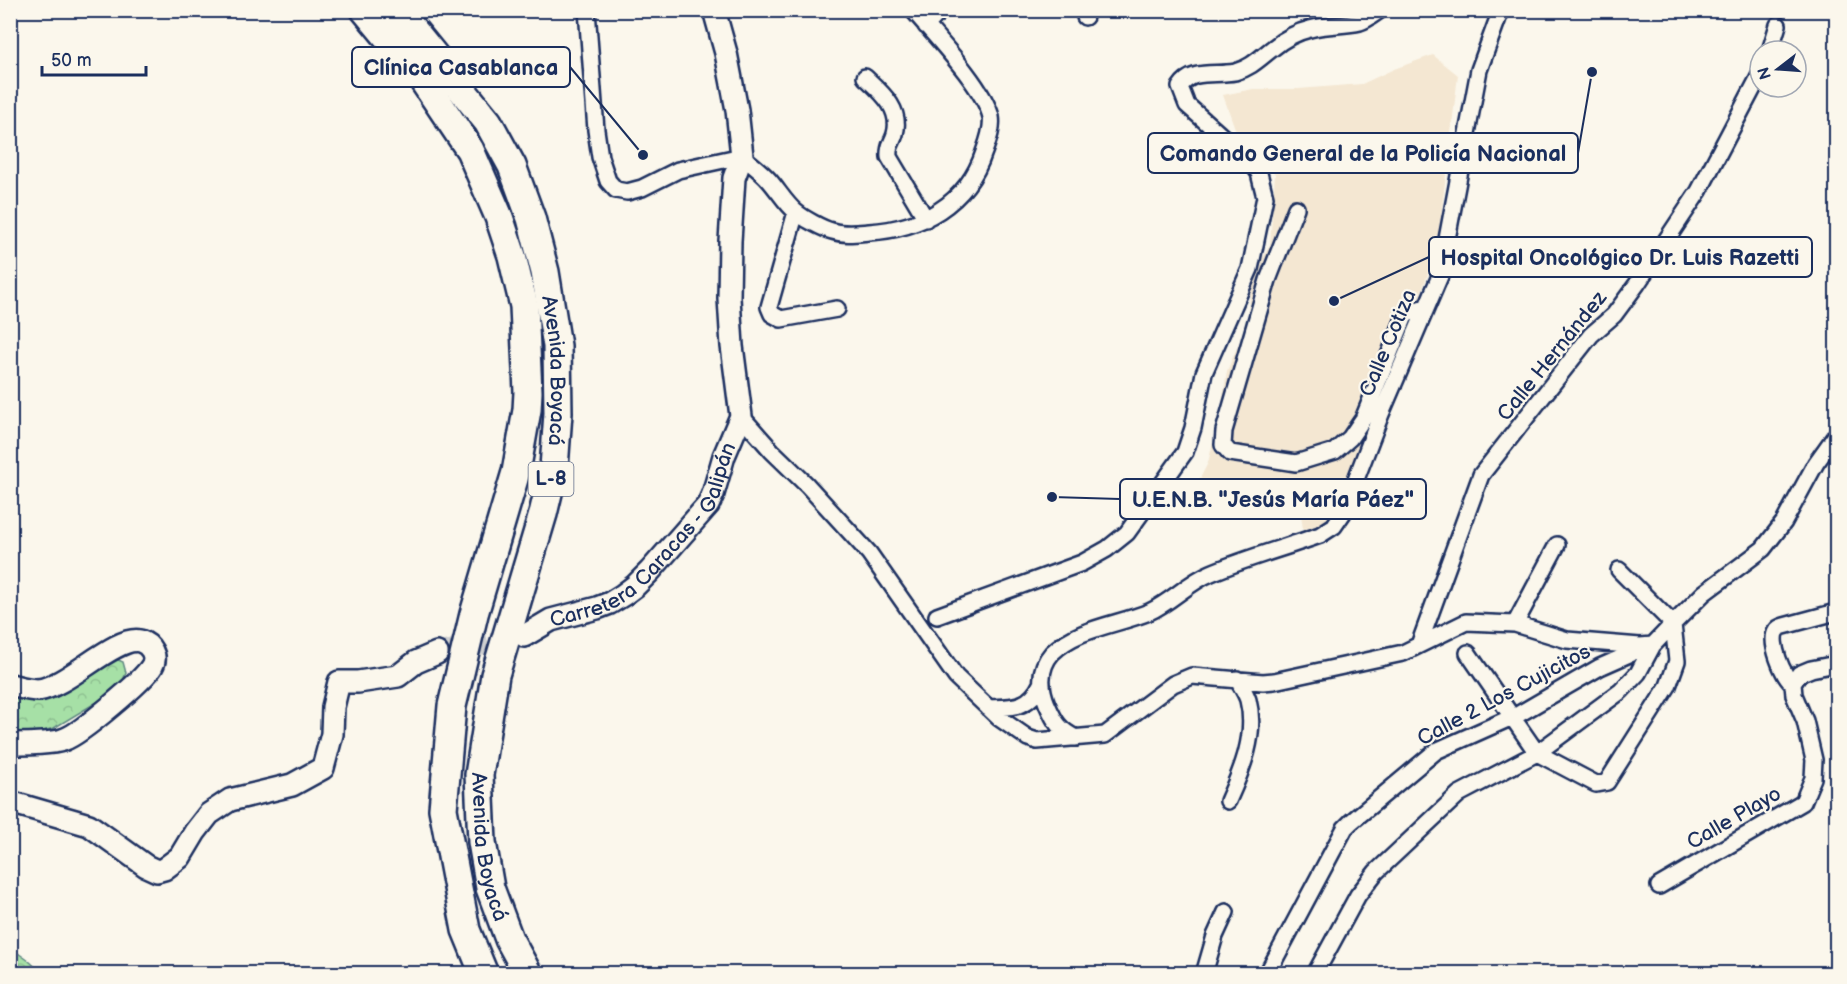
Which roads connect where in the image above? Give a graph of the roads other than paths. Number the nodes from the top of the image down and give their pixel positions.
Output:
1 (364, 10) edge
2 (397, 10) edge
3 (587, 10) edge
4 (714, 10) edge
5 (913, 10) edge
6 (940, 10) edge
7 (1380, 10) edge
8 (1501, 10) edge
9 (1778, 25) dead end
10 (926, 26) junction
11 (1774, 39) edge
12 (865, 77) dead end
13 (1748, 98) edge
14 (742, 156) junction
15 (1296, 208) dead end
16 (796, 212) junction
17 (926, 219) junction
18 (1426, 307) junction
19 (837, 309) dead end
20 (741, 416) junction
21 (1836, 435) edge
22 (1557, 544) dead end
23 (1619, 570) dead end
24 (1836, 612) edge
25 (937, 616) dead end
26 (1515, 624) junction
27 (1673, 624) junction
28 (524, 636) tunnel mouth
29 (1419, 645) junction
30 (1653, 645) junction
31 (1468, 652) dead end
32 (437, 653) tunnel mouth
33 (1836, 664) edge
34 (1238, 679) junction
35 (1041, 684) junction
36 (1793, 684) junction
37 (10, 685) edge
38 (988, 708) junction
39 (1513, 716) junction
40 (1076, 738) junction
41 (10, 744) edge
42 (1537, 753) junction
43 (1228, 801) dead end
44 (10, 802) edge
45 (1659, 886) dead end
46 (1226, 912) dead end
47 (484, 974) edge
48 (528, 974) edge
49 (1204, 974) edge
50 (1267, 974) edge
51 (1315, 974) edge

1 - 47 highway, Avenida Boyacá / L-8
2 - 48 highway, Avenida Boyacá / L-8
3 - 14 street
4 - 14 main road
5 - 10 street
6 - 10 street
7 - 25 street
8 - 18 street, Calle Cotiza
9 - 11 street
10 - 17 street
12 - 17 street
13 - 29 street, Calle Hernández
14 - 16 street
14 - 20 main road
15 - 18 street
16 - 17 street
16 - 19 street
18 - 35 street, Calle Cotiza
20 - 28 main road, Carretera Caracas - Galipán
20 - 38 street
21 - 27 street
22 - 26 street
23 - 27 street
24 - 36 street, Calle Playo
26 - 29 street
26 - 30 street
27 - 30 street
27 - 42 street
29 - 34 street
30 - 39 street, Calle 2 Los Cujicitos
30 - 42 street
31 - 39 street
32 - 44 main road
33 - 36 street
34 - 40 street
34 - 43 street
35 - 38 street
35 - 40 street
36 - 45 street, Calle Playo
37 - 41 main road
38 - 40 street
39 - 42 street
39 - 50 street, Calle 2 Los Cujicitos
42 - 51 street
46 - 49 street

